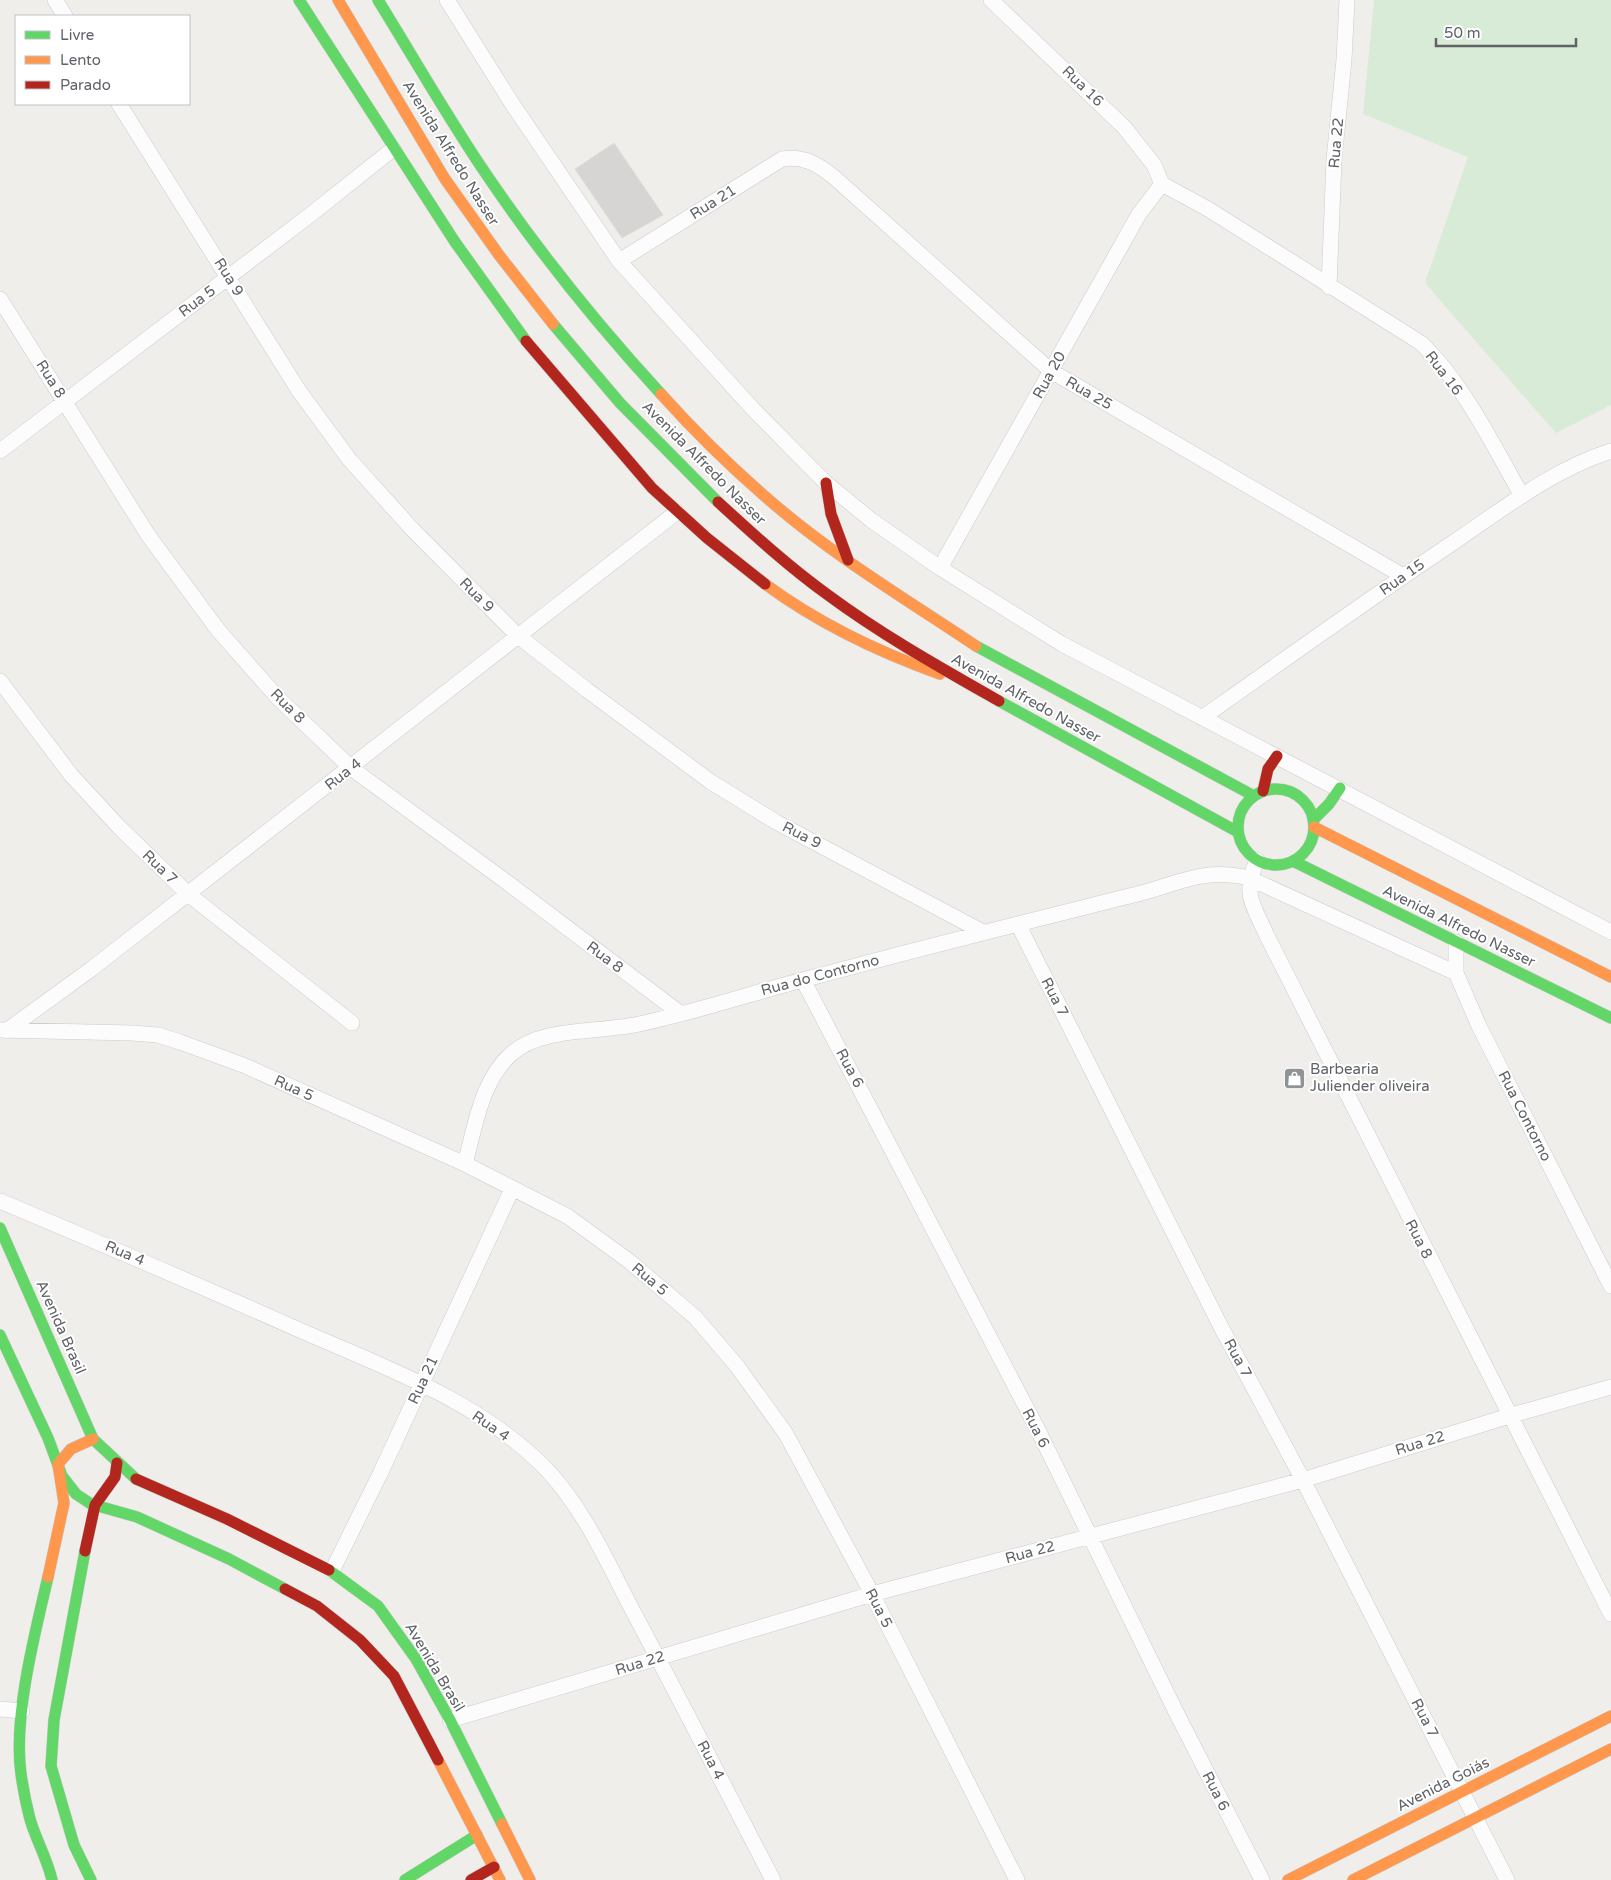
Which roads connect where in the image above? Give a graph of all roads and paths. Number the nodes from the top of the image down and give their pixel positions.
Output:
1 (55, 0) edge
2 (298, 0) edge
3 (338, 0) edge
4 (378, 0) edge
5 (447, 0) edge
6 (990, 0) edge
7 (1347, 0) edge
8 (64, 15) edge
9 (375, 61) junction
10 (349, 76) junction
11 (120, 105) edge
12 (393, 149) junction
13 (811, 162) joint
14 (1162, 184) junction
15 (619, 261) junction
16 (229, 277) junction
17 (1329, 287) junction
18 (0, 299) edge
19 (1051, 371) junction
20 (64, 401) junction
21 (0, 451) edge
22 (1611, 451) edge
23 (826, 483) junction
24 (1522, 496) junction
25 (677, 512) junction
26 (848, 560) junction
27 (940, 568) junction
28 (1403, 576) junction
29 (518, 636) junction
30 (963, 680) junction
31 (0, 681) edge
32 (1202, 718) junction
33 (1277, 756) junction
34 (351, 768) junction
35 (1340, 788) junction
36 (1258, 793) junction
37 (1313, 823) junction
38 (1238, 832) junction
39 (1257, 860) junction
40 (1293, 861) junction
41 (1250, 878) junction
42 (188, 894) junction
43 (1018, 924) junction
44 (982, 932) junction
45 (1611, 932) edge
46 (1456, 942) junction
47 (1456, 973) junction
48 (1611, 977) edge
49 (803, 980) junction
50 (680, 1014) junction
51 (1611, 1018) edge
52 (352, 1022) dead end
53 (3, 1031) edge
54 (465, 1164) junction
55 (512, 1189) junction
56 (0, 1201) edge
57 (0, 1228) edge
58 (1611, 1286) edge
59 (0, 1336) edge
60 (421, 1383) junction
61 (1611, 1387) edge
62 (1509, 1416) junction
63 (93, 1439) junction
64 (117, 1463) junction
65 (58, 1464) junction
66 (1303, 1480) junction
67 (95, 1505) junction
68 (1090, 1536) junction
69 (332, 1571) junction
70 (872, 1594) junction
71 (1611, 1614) edge
72 (658, 1658) junction
73 (405, 1668) junction
74 (0, 1709) edge
75 (22, 1711) junction
76 (1611, 1716) edge
77 (450, 1720) junction
78 (1611, 1749) edge
79 (50, 1766) junction
80 (21, 1772) junction
81 (1462, 1790) junction
82 (1476, 1816) junction
83 (477, 1835) junction
84 (494, 1867) junction
85 (52, 1880) edge
86 (91, 1880) edge
87 (405, 1880) edge
88 (471, 1880) edge
89 (500, 1880) edge
90 (530, 1880) edge
91 (773, 1880) edge
92 (1017, 1880) edge
93 (1262, 1880) edge
94 (1288, 1880) edge
95 (1353, 1880) edge
96 (1506, 1880) edge

1 - 8 street
2 - 10 street
3 - 9 street, Avenida Alfredo Nasser
4 - 26 street, Avenida Alfredo Nasser
5 - 15 street
6 - 14 street, Rua 16
7 - 17 street, Rua 22
9 - 10 street
9 - 30 street, Avenida Alfredo Nasser
10 - 12 street
11 - 16 street, Rua 9
12 - 16 street, Rua 5
12 - 25 street
13 - 15 street, Rua 21
13 - 19 street, Rua 25
14 - 17 street, Rua 16
14 - 19 street, Rua 20
15 - 23 street
16 - 20 street, Rua 5
16 - 29 street, Rua 9
17 - 24 street, Rua 16
18 - 20 street, Rua 8
19 - 27 street, Rua 20
19 - 28 street, Rua 25
20 - 21 street, Rua 5
20 - 34 street, Rua 8
22 - 24 street, Rua 15
23 - 26 street
23 - 27 street
24 - 28 street, Rua 15
25 - 29 street, Rua 4
25 - 30 street
26 - 36 street, Avenida Alfredo Nasser
27 - 32 street
28 - 32 street, Rua 15
29 - 34 street, Rua 4
29 - 44 street, Rua 9
30 - 38 street, Avenida Alfredo Nasser
31 - 42 street, Rua 7
32 - 33 street
33 - 35 street
33 - 36 street
34 - 42 street, Rua 4
34 - 50 street, Rua 8
35 - 37 street
35 - 45 street
36 - 37 street
36 - 38 street
37 - 40 street
37 - 48 street, Avenida Alfredo Nasser
38 - 39 street
39 - 40 street
39 - 41 street, Rua 8
40 - 46 street, Avenida Alfredo Nasser
41 - 43 street, Rua do Contorno
41 - 47 street, Rua do Contorno
41 - 62 street, Rua 8
42 - 52 street, Rua 7
42 - 53 street, Rua 4
43 - 44 street, Rua do Contorno
43 - 66 street, Rua 7
44 - 49 street, Rua do Contorno
46 - 47 street, Rua Contorno
46 - 51 street, Avenida Alfredo Nasser
47 - 58 street, Rua Contorno
49 - 50 street, Rua do Contorno
49 - 68 street, Rua 6
50 - 54 street, Rua do Contorno
53 - 54 street, Rua 5
54 - 55 street, Rua 5
55 - 60 street, Rua 21
55 - 70 street, Rua 5
56 - 60 street, Rua 4
57 - 63 street, Avenida Brasil
59 - 65 street, Avenida Brasil
60 - 69 street, Rua 21
60 - 72 street, Rua 4
61 - 62 street, Rua 22
62 - 66 street, Rua 22
62 - 71 street, Rua 8
63 - 64 street, Avenida Brasil
63 - 65 street
64 - 67 street
64 - 69 street, Avenida Brasil
65 - 67 street, Avenida Brasil
65 - 75 street, Avenida Brasil
66 - 68 street, Rua 22
66 - 81 street, Rua 7
67 - 73 street, Avenida Brasil
67 - 79 street
68 - 70 street, Rua 22
68 - 93 street, Rua 6
69 - 73 street, Avenida Brasil
70 - 72 street, Rua 22
70 - 92 street, Rua 5
72 - 77 street, Rua 22
72 - 91 street, Rua 4
73 - 77 street, Avenida Brasil
73 - 83 street, Avenida Brasil
74 - 75 street
75 - 80 street, Avenida Brasil
76 - 81 street, Avenida Goiás
77 - 90 street, Avenida Brasil
78 - 82 street
79 - 80 street
79 - 86 street
80 - 85 street, Avenida Brasil
81 - 82 street, Rua 7
81 - 94 street, Avenida Goiás
82 - 95 street
82 - 96 street
83 - 84 street, Avenida Brasil
83 - 87 street
84 - 88 street
84 - 89 street, Avenida Brasil

